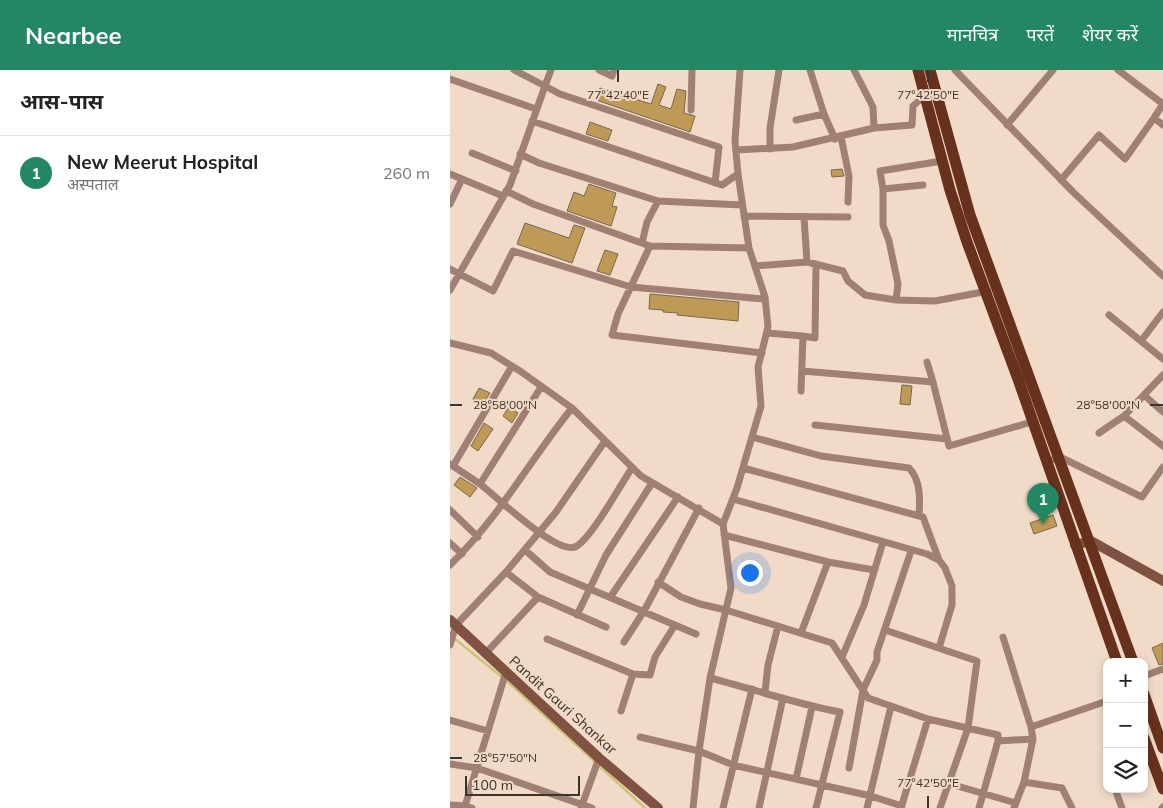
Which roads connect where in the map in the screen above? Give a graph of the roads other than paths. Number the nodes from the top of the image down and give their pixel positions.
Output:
1 (514, 70) edge
2 (551, 70) edge
3 (599, 70) edge
4 (614, 70) edge
5 (692, 70) edge
6 (740, 70) edge
7 (779, 70) edge
8 (810, 70) edge
9 (854, 70) edge
10 (918, 70) edge
11 (930, 70) edge
12 (955, 70) edge
13 (1053, 70) edge
14 (1118, 70) edge
15 (450, 78) edge
16 (545, 86) junction
17 (924, 96) junction
18 (1163, 104) edge
19 (536, 110) junction
20 (691, 110) dead end
21 (824, 114) junction
22 (1154, 118) junction
23 (532, 120) junction
24 (796, 120) dead end
25 (1007, 125) junction
26 (1163, 125) edge
27 (874, 128) junction
28 (838, 138) junction
29 (952, 148) junction
30 (736, 150) junction
31 (770, 150) junction
32 (472, 153) dead end
33 (520, 154) junction
34 (941, 156) junction
35 (516, 171) junction
36 (450, 174) edge
37 (738, 174) junction
38 (462, 179) junction
39 (1062, 180) junction
40 (716, 183) junction
41 (923, 185) dead end
42 (883, 189) junction
43 (504, 194) junction
44 (658, 201) junction
45 (848, 202) dead end
46 (450, 204) edge
47 (742, 205) junction
48 (744, 216) junction
49 (804, 217) junction
50 (848, 217) dead end
51 (642, 243) junction
52 (650, 246) junction
53 (749, 248) junction
54 (807, 262) junction
55 (816, 264) junction
56 (755, 266) junction
57 (450, 269) edge
58 (458, 273) junction
59 (1163, 276) edge
60 (631, 287) junction
61 (998, 288) junction
62 (450, 290) edge
63 (984, 292) junction
64 (763, 299) junction
65 (896, 300) junction
66 (1163, 312) edge
67 (1109, 314) dead end
68 (767, 333) junction
69 (803, 336) junction
70 (1141, 341) junction
71 (450, 343) edge
72 (762, 353) junction
73 (1163, 359) edge
74 (927, 362) dead end
75 (512, 366) junction
76 (802, 371) junction
77 (1163, 375) edge
78 (933, 382) junction
79 (541, 386) junction
80 (801, 391) dead end
81 (1144, 396) junction
82 (572, 408) junction
83 (1163, 412) edge
84 (1124, 416) junction
85 (1045, 418) junction
86 (1032, 423) junction
87 (815, 425) dead end
88 (1099, 434) dead end
89 (752, 437) junction
90 (947, 439) junction
91 (605, 441) junction
92 (1163, 446) edge
93 (1060, 457) junction
94 (1046, 462) junction
95 (452, 465) edge
96 (1163, 467) edge
97 (632, 468) junction
98 (743, 468) junction
99 (652, 483) junction
100 (480, 484) junction
101 (678, 497) junction
102 (733, 499) junction
103 (504, 505) junction
104 (699, 508) junction
105 (450, 510) edge
106 (919, 516) junction
107 (723, 524) junction
108 (540, 532) junction
109 (724, 534) junction
110 (478, 537) junction
111 (1091, 541) junction
112 (883, 542) junction
113 (450, 543) edge
114 (1074, 545) junction
115 (525, 550) junction
116 (911, 551) junction
117 (462, 554) junction
118 (938, 560) junction
119 (828, 562) junction
120 (450, 565) edge
121 (874, 570) junction
122 (506, 572) junction
123 (658, 582) junction
124 (1163, 582) edge
125 (591, 588) junction
126 (611, 596) junction
127 (538, 597) junction
128 (726, 610) junction
129 (644, 611) junction
130 (577, 616) junction
131 (453, 623) edge
132 (675, 625) junction
133 (778, 626) junction
134 (606, 627) dead end
135 (885, 630) junction
136 (801, 633) junction
137 (696, 634) dead end
138 (1003, 637) dead end
139 (547, 639) dead end
140 (624, 642) dead end
141 (450, 645) edge
142 (939, 648) junction
143 (486, 653) junction
144 (842, 657) junction
145 (1116, 658) edge
146 (1132, 658) edge
147 (1163, 668) edge
148 (506, 672) junction
149 (633, 674) junction
150 (1148, 674) edge
151 (710, 678) junction
152 (752, 689) junction
153 (863, 690) junction
154 (766, 692) junction
155 (783, 698) junction
156 (1103, 701) edge
157 (1147, 703) edge
158 (891, 706) junction
159 (812, 707) junction
160 (621, 711) dead end
161 (928, 719) junction
162 (450, 720) edge
163 (1031, 727) junction
164 (968, 728) junction
165 (488, 731) junction
166 (640, 737) dead end
167 (1032, 739) junction
168 (998, 741) junction
169 (1148, 748) edge
170 (1163, 748) edge
171 (699, 751) junction
172 (599, 758) junction
173 (450, 764) edge
174 (733, 765) junction
175 (477, 768) junction
176 (849, 768) dead end
177 (766, 772) junction
178 (796, 779) junction
179 (1024, 782) junction
180 (948, 783) junction
181 (821, 785) junction
182 (1163, 789) edge
183 (984, 793) junction
184 (1116, 793) edge
185 (870, 796) junction
186 (450, 805) edge
187 (1015, 805) edge
188 (581, 806) edge
189 (467, 807) edge
190 (901, 807) edge
191 (592, 808) edge
192 (658, 808) edge
193 (693, 808) edge
194 (723, 808) edge
195 (759, 808) edge
196 (816, 808) edge
197 (868, 808) edge
198 (940, 808) edge
199 (978, 808) edge
200 (1072, 808) edge
201 (1122, 808) edge

1 - 16 street
2 - 16 street
3 - 4 street
5 - 20 street
6 - 30 street
7 - 31 street
8 - 21 street
9 - 27 street
10 - 17 main road
11 - 29 main road
12 - 25 street
13 - 25 street
14 - 18 street
15 - 19 street
16 - 19 street
16 - 40 street
17 - 27 street
17 - 34 main road
18 - 22 street
19 - 23 street
21 - 24 street
21 - 28 street
22 - 26 street
22 - 39 street
23 - 33 street
23 - 40 street
25 - 39 street
27 - 28 street
28 - 31 street
28 - 45 street
29 - 34 main road
29 - 61 main road
30 - 31 street
30 - 37 street
32 - 35 street
33 - 35 street
33 - 44 street
34 - 42 street
34 - 63 main road
35 - 43 street
36 - 38 street
37 - 40 street
37 - 47 street
38 - 43 street
38 - 46 street
39 - 59 street
41 - 42 street
42 - 65 street
43 - 51 street
43 - 58 street
44 - 47 street
44 - 51 street
47 - 48 street
48 - 49 street
48 - 53 street
49 - 50 street
49 - 54 street
51 - 52 street
52 - 53 street
52 - 60 street
53 - 56 street
54 - 55 street
54 - 56 street
55 - 65 street
55 - 69 street
56 - 64 street
57 - 58 street
58 - 60 street
58 - 62 street
60 - 64 street
60 - 72 street
61 - 63 street
61 - 85 main road
63 - 65 street
63 - 86 main road
64 - 68 street
66 - 70 street
67 - 70 street
68 - 69 street
68 - 72 street
69 - 76 street
70 - 73 street
71 - 75 street
72 - 89 street
74 - 78 street
75 - 79 street
75 - 95 street
76 - 78 street
76 - 80 street
77 - 81 street
78 - 90 street
79 - 82 street
79 - 100 street
81 - 83 street
81 - 84 street
82 - 91 street
82 - 103 street
84 - 88 street
84 - 92 street
85 - 86 street
85 - 93 main road
86 - 90 street
86 - 94 main road
87 - 90 street
89 - 98 street
89 - 106 street
91 - 97 street
91 - 108 street
93 - 94 street
93 - 96 street
93 - 111 main road
94 - 114 main road
95 - 100 street
97 - 99 street
97 - 108 street
98 - 102 street
98 - 106 street
99 - 101 street
99 - 125 street
100 - 103 street
101 - 104 street
101 - 126 street
102 - 107 street
102 - 112 street
103 - 108 street
103 - 110 street
104 - 107 street
104 - 123 street
105 - 110 street
106 - 118 street
107 - 109 street
108 - 115 street
109 - 119 street
109 - 128 street
110 - 117 street
111 - 114 street
111 - 124 street
111 - 146 main road
112 - 116 street
112 - 121 street
113 - 117 street
114 - 145 main road
115 - 122 street
115 - 125 street
116 - 118 street
116 - 135 street
117 - 120 street
118 - 142 street
119 - 121 street
119 - 136 street
121 - 144 street
122 - 127 street
122 - 131 street
123 - 128 street
123 - 129 street
125 - 126 street
125 - 130 street
126 - 129 street
127 - 130 street
127 - 143 street
128 - 133 street
128 - 151 street
129 - 132 street
129 - 140 street
130 - 134 street
131 - 141 street
131 - 143 street, Pandit Gauri Shankar
132 - 137 street
132 - 149 street
133 - 136 street
133 - 154 street
135 - 142 street
135 - 153 street
136 - 144 street
138 - 163 street
139 - 149 street
142 - 164 street
143 - 148 street, Pandit Gauri Shankar
144 - 153 street
147 - 150 street
148 - 165 street
148 - 172 street, Pandit Gauri Shankar
149 - 160 street
151 - 152 street
151 - 171 street
152 - 154 street
152 - 174 street
153 - 158 street
153 - 176 street
154 - 155 street
155 - 159 street
155 - 177 street
156 - 163 street
157 - 170 main road
158 - 161 street
158 - 185 street
159 - 178 street
159 - 181 street
161 - 164 street
161 - 190 street
162 - 165 street
163 - 167 street
164 - 168 street
164 - 180 street
165 - 175 street
166 - 171 street
167 - 168 street
167 - 179 street
168 - 183 street
169 - 182 main road
171 - 174 street
171 - 193 street
172 - 188 street
172 - 192 street, Pandit Gauri Shankar
173 - 175 street
174 - 177 street
174 - 194 street
175 - 188 street
175 - 189 street
177 - 178 street
177 - 195 street
178 - 181 street
179 - 187 street
179 - 200 street
180 - 183 street
180 - 198 street
181 - 185 street
181 - 196 street
183 - 187 street
183 - 199 street
184 - 201 street
185 - 190 street
185 - 197 street
186 - 189 street
188 - 191 street

